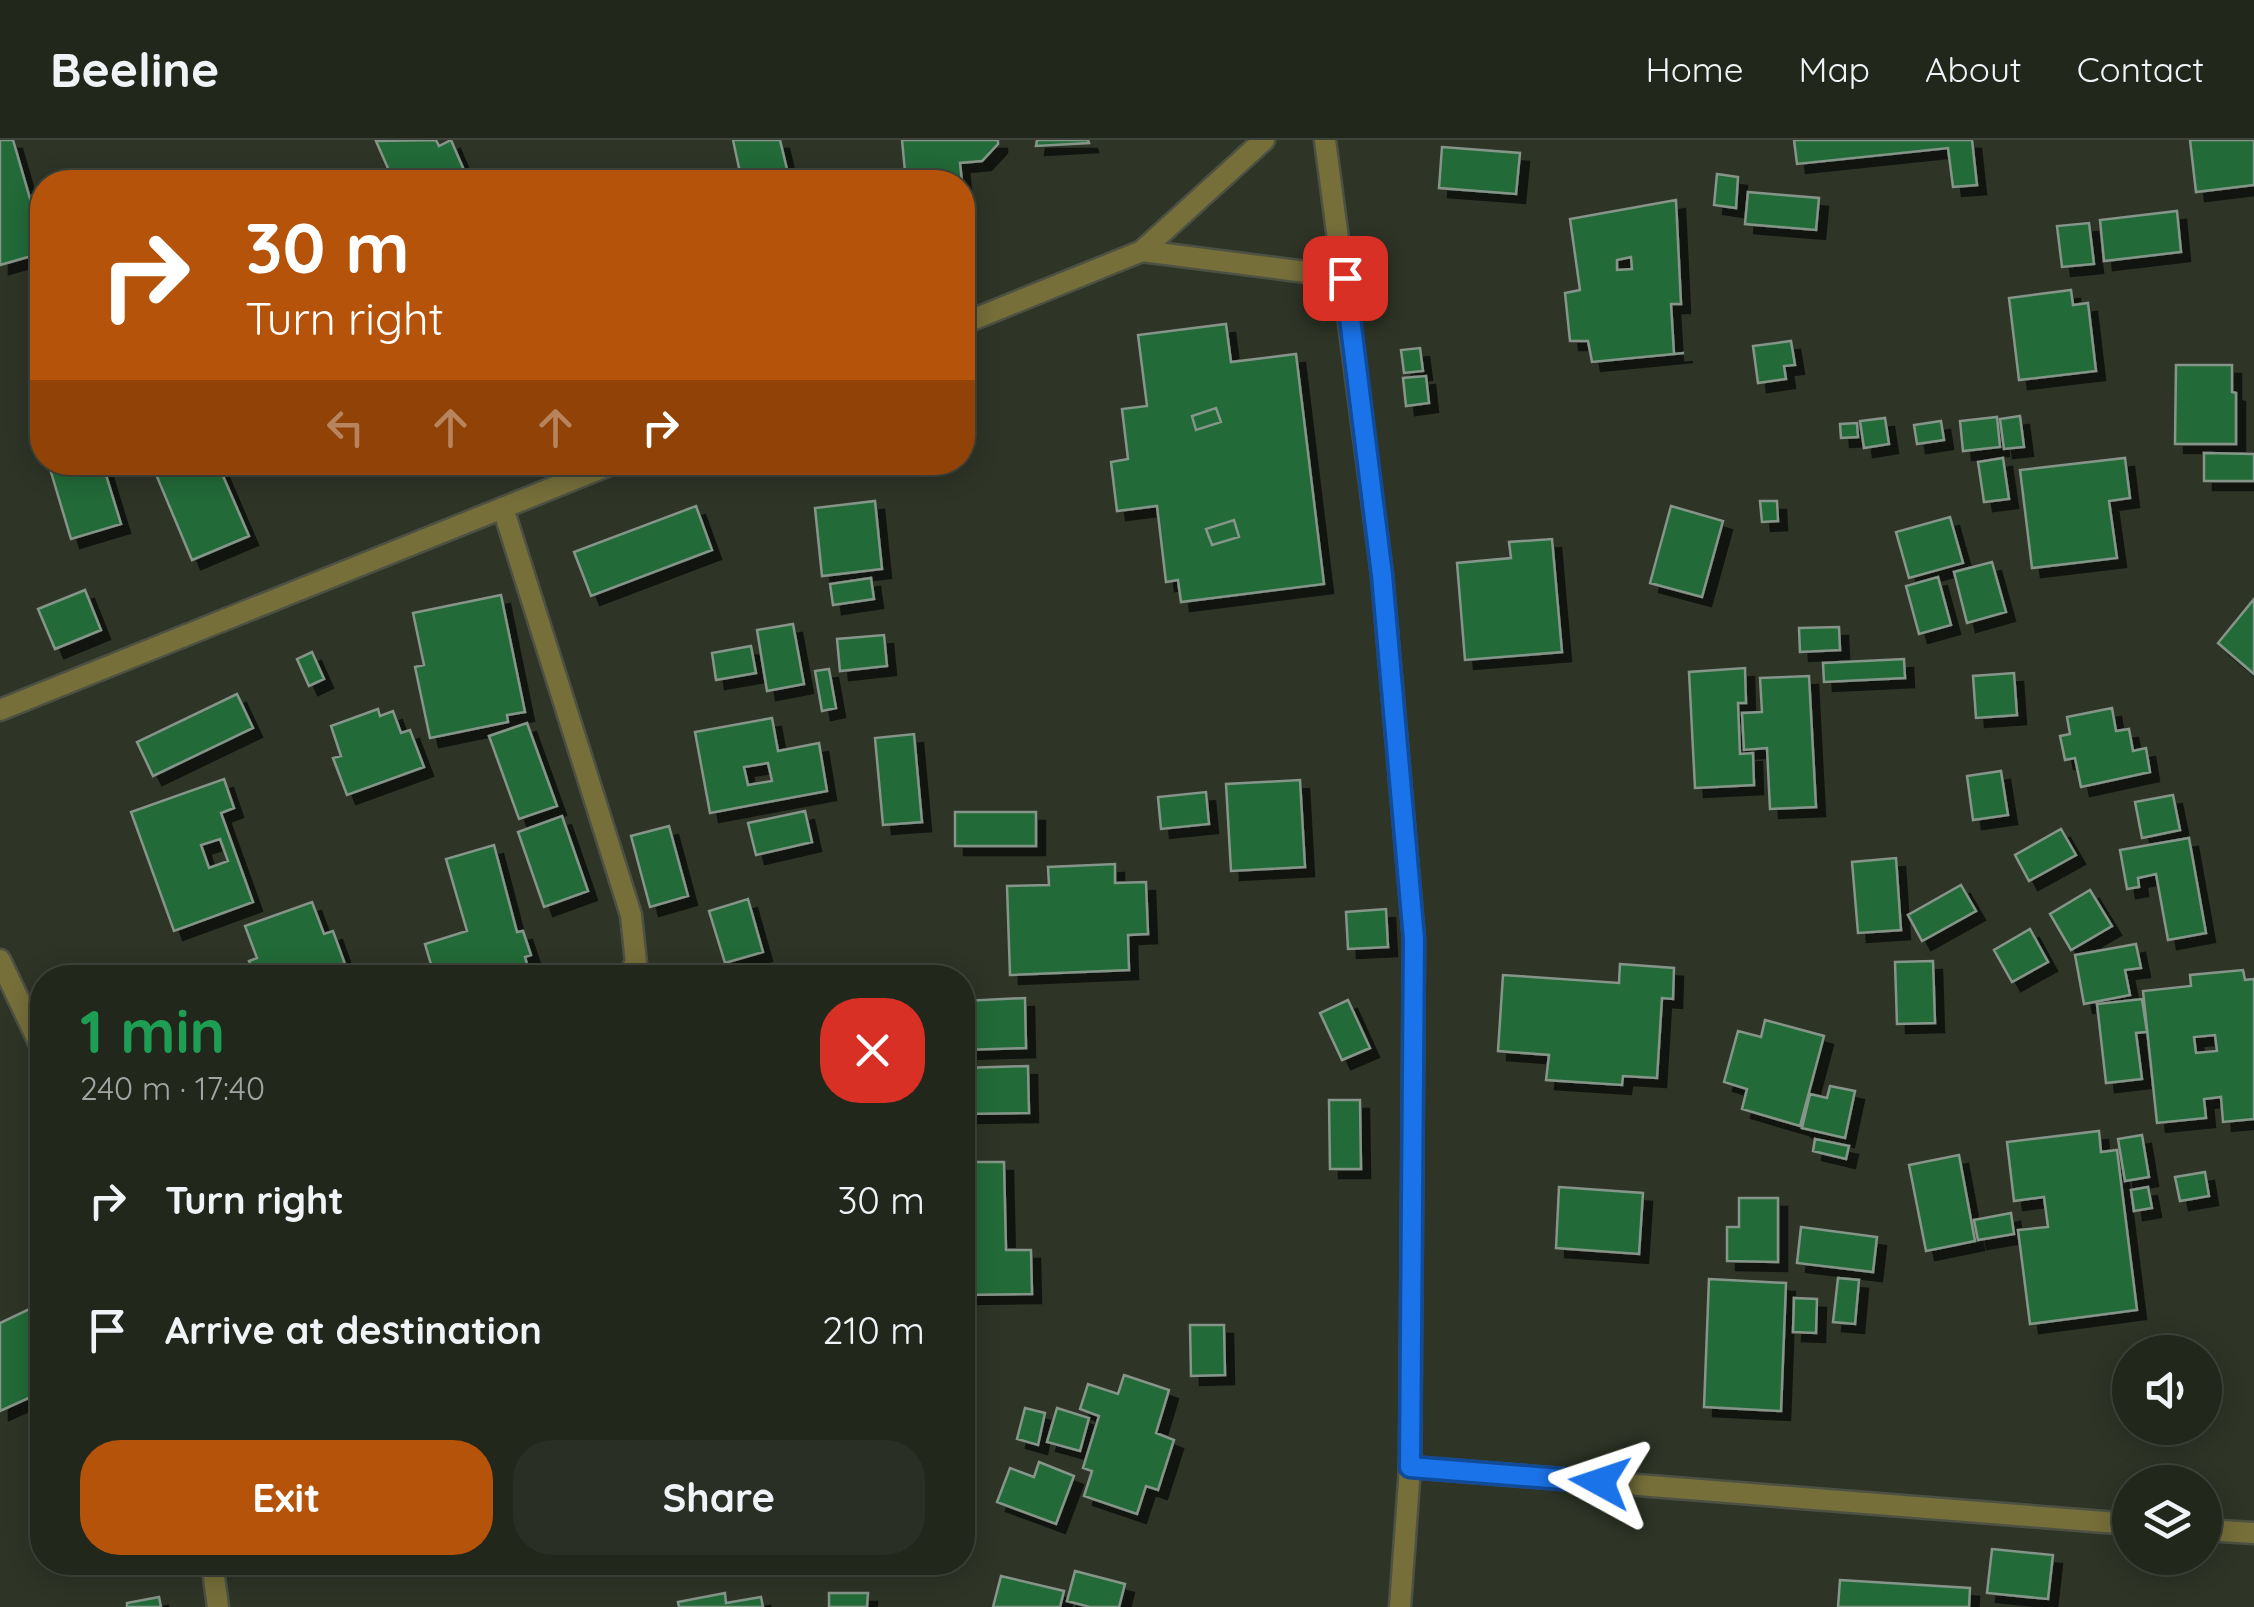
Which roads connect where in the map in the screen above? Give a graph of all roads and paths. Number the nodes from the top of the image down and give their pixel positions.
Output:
1 (1264, 140) edge
2 (1326, 140) edge
3 (1142, 252) junction
4 (1345, 278) junction
5 (975, 319) edge
6 (584, 475) edge
7 (502, 508) junction
8 (0, 710) edge
9 (0, 960) edge
10 (635, 965) edge
11 (30, 1024) edge
12 (1410, 1467) junction
13 (2112, 1523) edge
14 (2222, 1531) edge
15 (2254, 1534) edge
16 (214, 1575) edge
17 (218, 1607) edge
18 (1400, 1607) edge

1 - 3 street
2 - 4 street
3 - 4 street
3 - 5 street
4 - 12 street
6 - 7 street
7 - 8 street
7 - 10 street
9 - 11 street
12 - 13 street
12 - 18 street
14 - 15 street
16 - 17 street

